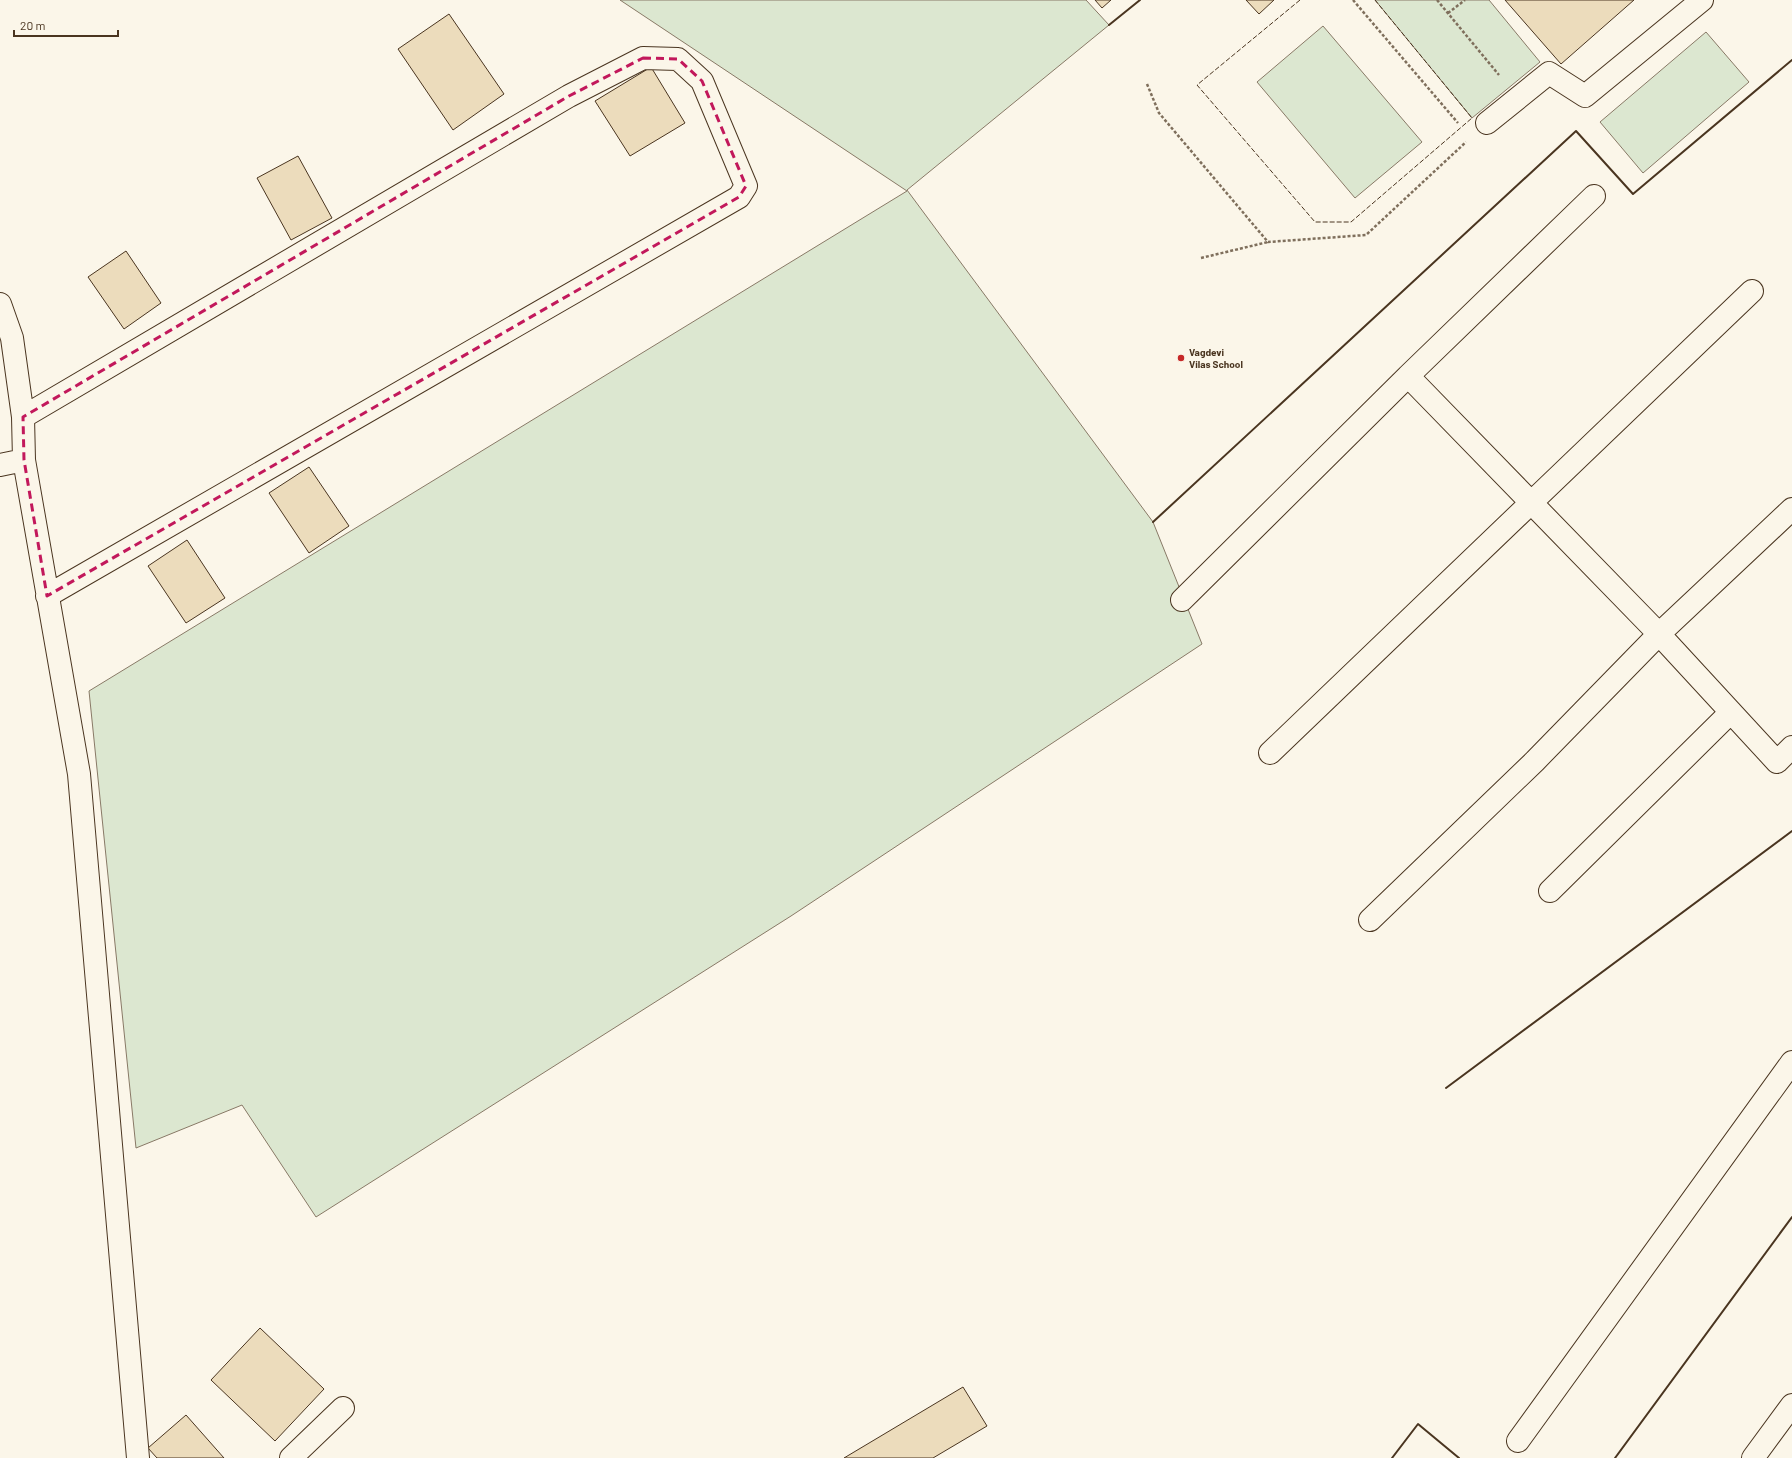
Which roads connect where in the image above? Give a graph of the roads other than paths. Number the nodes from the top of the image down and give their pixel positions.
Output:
1 (1702, 0) edge
2 (1487, 122) road end
3 (1594, 196) dead end
4 (1752, 291) dead end
5 (0, 304) edge
6 (1408, 376) junction
7 (23, 417) junction
8 (24, 460) junction
9 (0, 465) edge
10 (1531, 503) junction
11 (1792, 509) edge
12 (47, 596) junction
13 (1182, 600) dead end
14 (1659, 634) junction
15 (1731, 712) junction
16 (1790, 752) edge
17 (1270, 753) dead end
18 (1550, 891) dead end
19 (1370, 920) dead end
20 (1792, 1062) edge
21 (1792, 1405) edge
22 (343, 1408) dead end
23 (1518, 1441) dead end
24 (138, 1458) edge
25 (291, 1458) edge
26 (1752, 1458) edge

1 - 2 street
3 - 6 street
4 - 10 street
5 - 7 street
6 - 10 street
6 - 13 street
7 - 8 street
7 - 12 street
8 - 9 street
8 - 12 street
10 - 14 street
10 - 17 street
11 - 14 street
12 - 24 street
14 - 15 street
14 - 19 street
15 - 16 street
15 - 18 street
20 - 23 street
21 - 26 street
22 - 25 street

